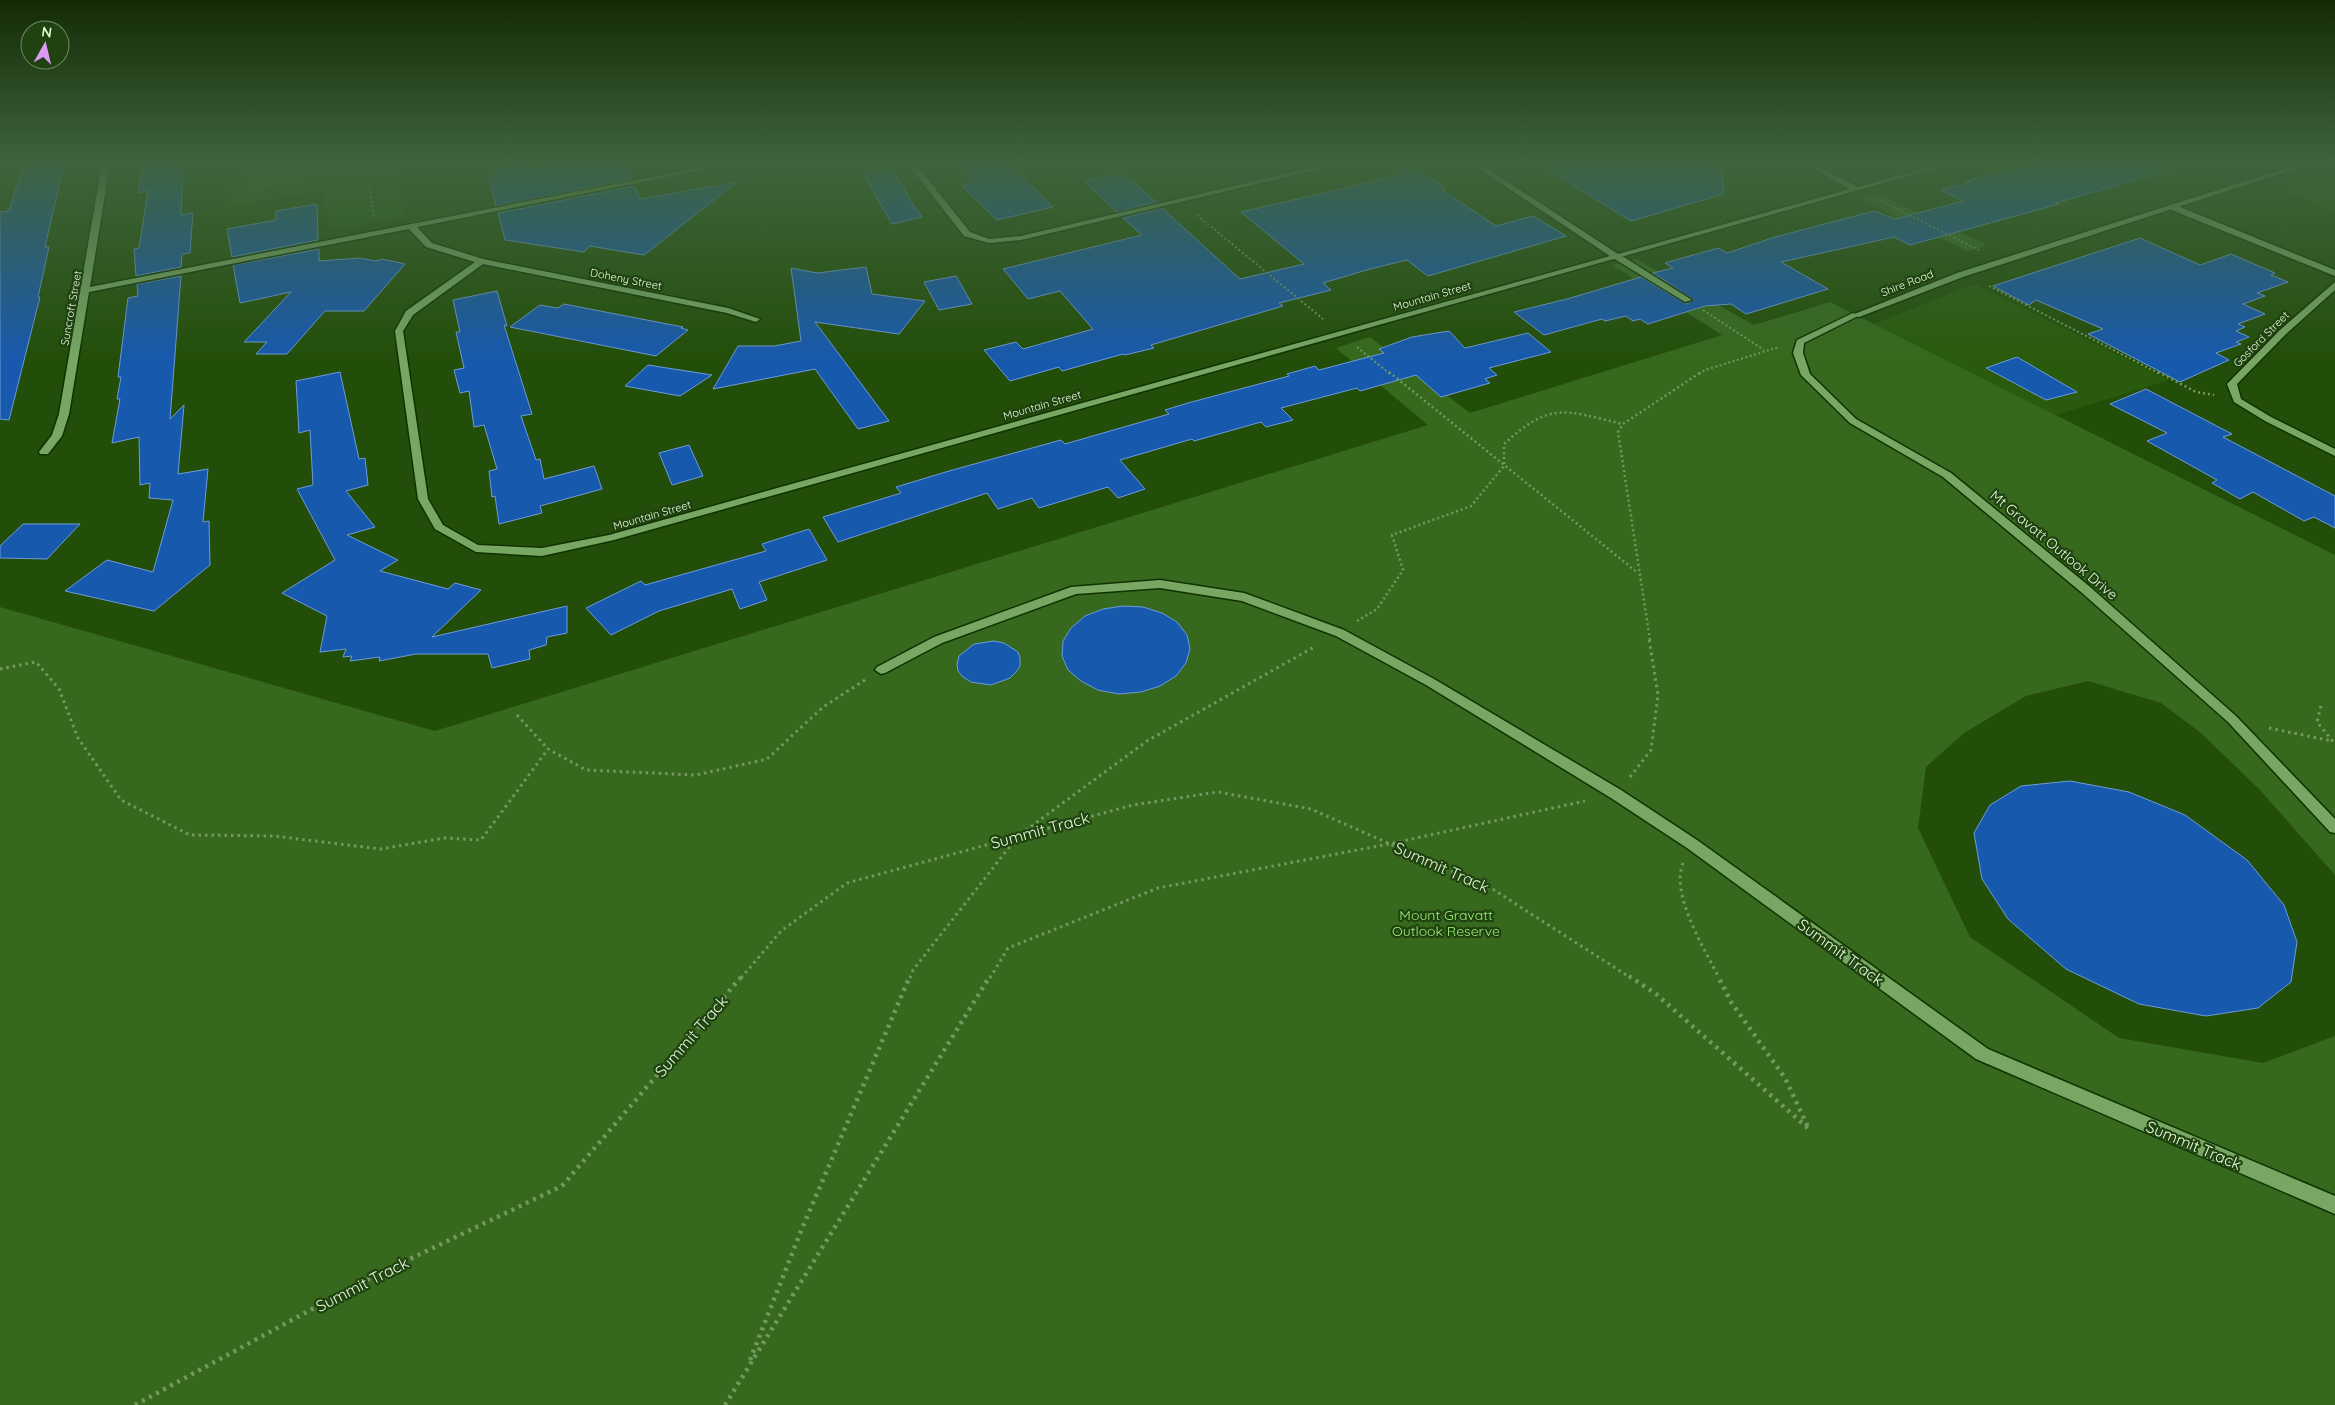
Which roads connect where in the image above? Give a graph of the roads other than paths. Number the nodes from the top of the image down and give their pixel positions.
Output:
1 (95, 229) edge
2 (397, 229) edge
3 (414, 229) edge
4 (964, 229) edge
5 (1060, 229) edge
6 (1574, 229) edge
7 (1714, 229) edge
8 (2104, 229) edge
9 (2225, 229) edge
10 (1616, 256) junction
11 (481, 261) junction
12 (2335, 273) edge
13 (2335, 285) edge
14 (85, 290) junction
15 (1688, 300) road end
16 (756, 319) dead end
17 (1800, 342) joint
18 (44, 452) dead end
19 (2335, 453) edge
20 (881, 670) road end
21 (2335, 828) edge
22 (2335, 1205) edge

1 - 14 street, Suncroft Street
2 - 14 street
3 - 11 street, Doheny Street
4 - 5 street
6 - 10 street
7 - 10 street, Mountain Street
8 - 17 street, Shire Road
9 - 12 street
10 - 11 street, Mountain Street
10 - 15 street
11 - 16 street, Doheny Street
13 - 19 street, Gosford Street
14 - 18 street, Suncroft Street
17 - 21 street, Mt Gravatt Outlook Drive
20 - 22 street, Summit Track

